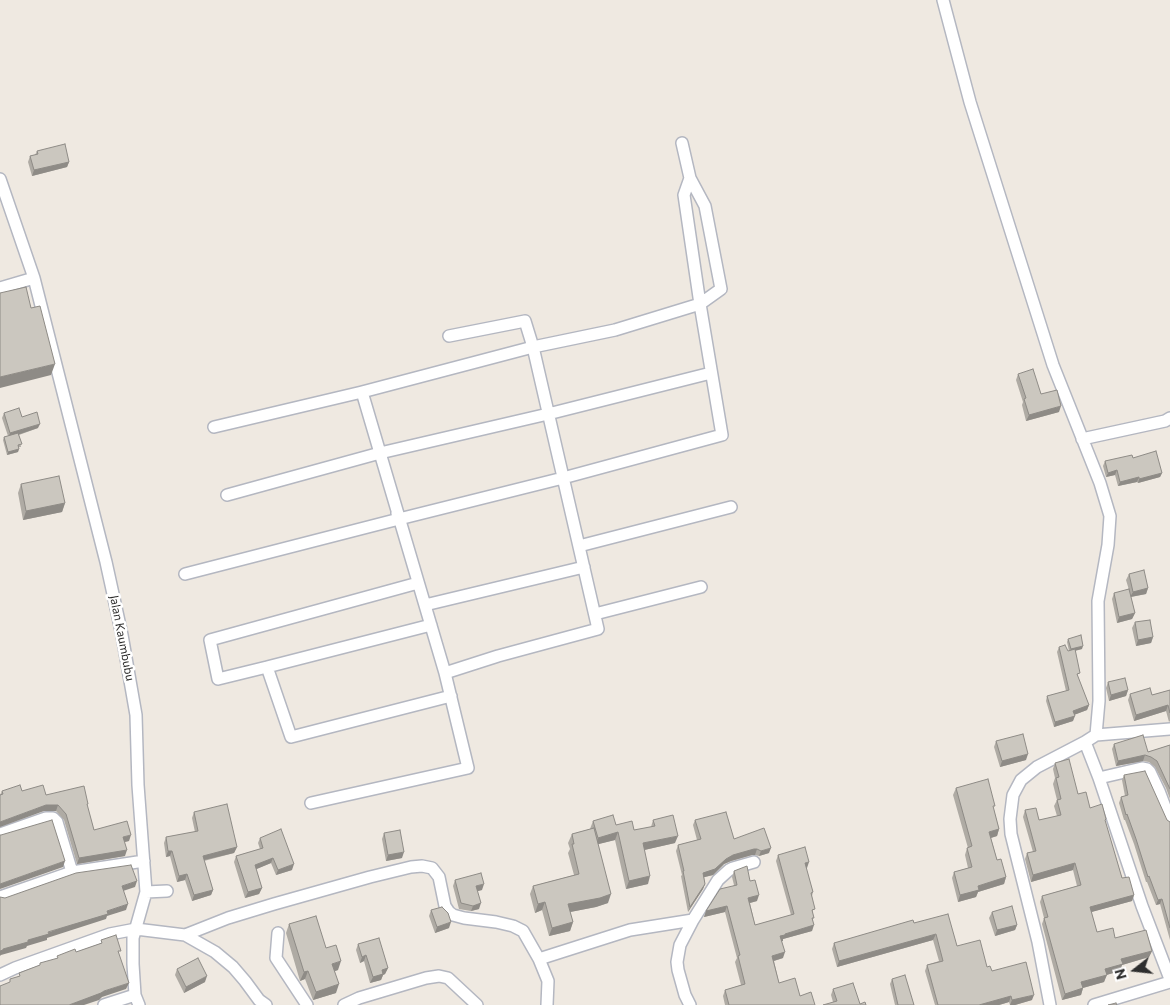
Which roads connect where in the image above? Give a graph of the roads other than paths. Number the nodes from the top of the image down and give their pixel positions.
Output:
1 (943, 0) edge
2 (682, 143) dead end
3 (690, 178) junction
4 (0, 179) edge
5 (34, 278) junction
6 (0, 288) edge
7 (700, 304) junction
8 (448, 336) dead end
9 (532, 347) junction
10 (711, 373) junction
11 (362, 392) junction
12 (548, 414) junction
13 (1170, 418) edge
14 (214, 427) dead end
15 (1082, 439) junction
16 (380, 453) junction
17 (563, 478) junction
18 (227, 495) dead end
19 (731, 507) dead end
20 (399, 519) junction
21 (579, 546) junction
22 (584, 566) junction
23 (185, 574) dead end
24 (418, 583) junction
25 (701, 587) dead end
26 (425, 604) junction
27 (595, 614) junction
28 (431, 625) junction
29 (266, 667) junction
30 (445, 673) junction
31 (451, 696) junction
32 (1170, 729) edge
33 (1096, 735) junction
34 (1085, 742) junction
35 (1099, 778) junction
36 (311, 803) dead end
37 (1170, 820) edge
38 (0, 834) edge
39 (144, 861) junction
40 (754, 862) dead end
41 (72, 872) junction
42 (167, 891) dead end
43 (146, 892) junction
44 (0, 897) edge
45 (693, 920) junction
46 (136, 929) junction
47 (278, 933) dead end
48 (185, 935) junction
49 (539, 959) junction
50 (0, 975) edge
51 (1170, 981) edge
52 (137, 1000) edge
53 (104, 1005) edge
54 (266, 1005) edge
55 (307, 1005) edge
56 (344, 1005) edge
57 (477, 1005) edge
58 (547, 1005) edge
59 (690, 1005) edge
60 (1050, 1005) edge
61 (1094, 1005) edge

1 - 15 street
2 - 3 street
3 - 7 street
3 - 7 street
4 - 5 street, Jalan Kaumbubu
5 - 6 street
5 - 39 street, Jalan Kaumbubu
7 - 9 street
7 - 10 street
8 - 9 street
9 - 11 street
9 - 12 street
10 - 12 street
10 - 17 street
11 - 14 street
11 - 16 street
12 - 16 street
12 - 17 street
13 - 15 street
15 - 33 street
16 - 18 street
16 - 20 street
17 - 20 street
17 - 21 street
19 - 21 street
20 - 23 street
20 - 24 street
21 - 22 street
22 - 26 street
22 - 27 street
24 - 26 street
24 - 29 street
25 - 27 street
26 - 28 street
27 - 30 street
28 - 29 street
28 - 30 street
29 - 31 street
30 - 31 street
31 - 36 street
32 - 33 street
33 - 34 street
34 - 35 street
34 - 60 street
35 - 37 street
35 - 51 street
38 - 41 street
39 - 41 street
39 - 43 street, Jalan Kaumbubu
40 - 45 street
41 - 44 street
42 - 43 street
43 - 46 street, Jalan Kaumbubu
45 - 49 street
45 - 59 street
46 - 48 street
46 - 50 street
46 - 52 street, Jalan Kaumbubu
47 - 55 street
48 - 49 street
48 - 54 street
49 - 58 street
51 - 61 street
52 - 53 street
56 - 57 street

